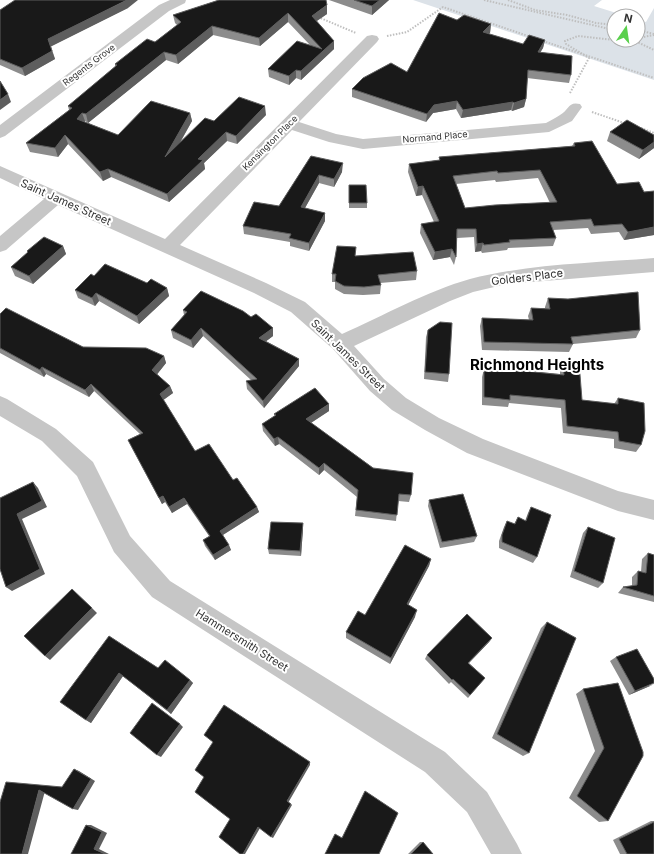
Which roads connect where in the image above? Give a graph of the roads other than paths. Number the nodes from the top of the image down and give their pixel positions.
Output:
1 (180, 0) edge
2 (372, 39) road end
3 (575, 106) road end
4 (290, 124) junction
5 (0, 133) edge
6 (0, 171) edge
7 (56, 198) junction
8 (0, 246) edge
9 (168, 247) junction
10 (654, 265) edge
11 (340, 344) junction
12 (0, 405) edge
13 (654, 510) edge
14 (507, 854) edge

1 - 5 street, Regents Grove
2 - 4 street, Kensington Place
3 - 4 street, Normand Place
4 - 9 street, Kensington Place
6 - 7 street, Saint James Street
7 - 8 street
7 - 9 street, Saint James Street
9 - 11 street, Saint James Street
10 - 11 street, Golders Place
11 - 13 street, Saint James Street
12 - 14 street, Hammersmith Street

